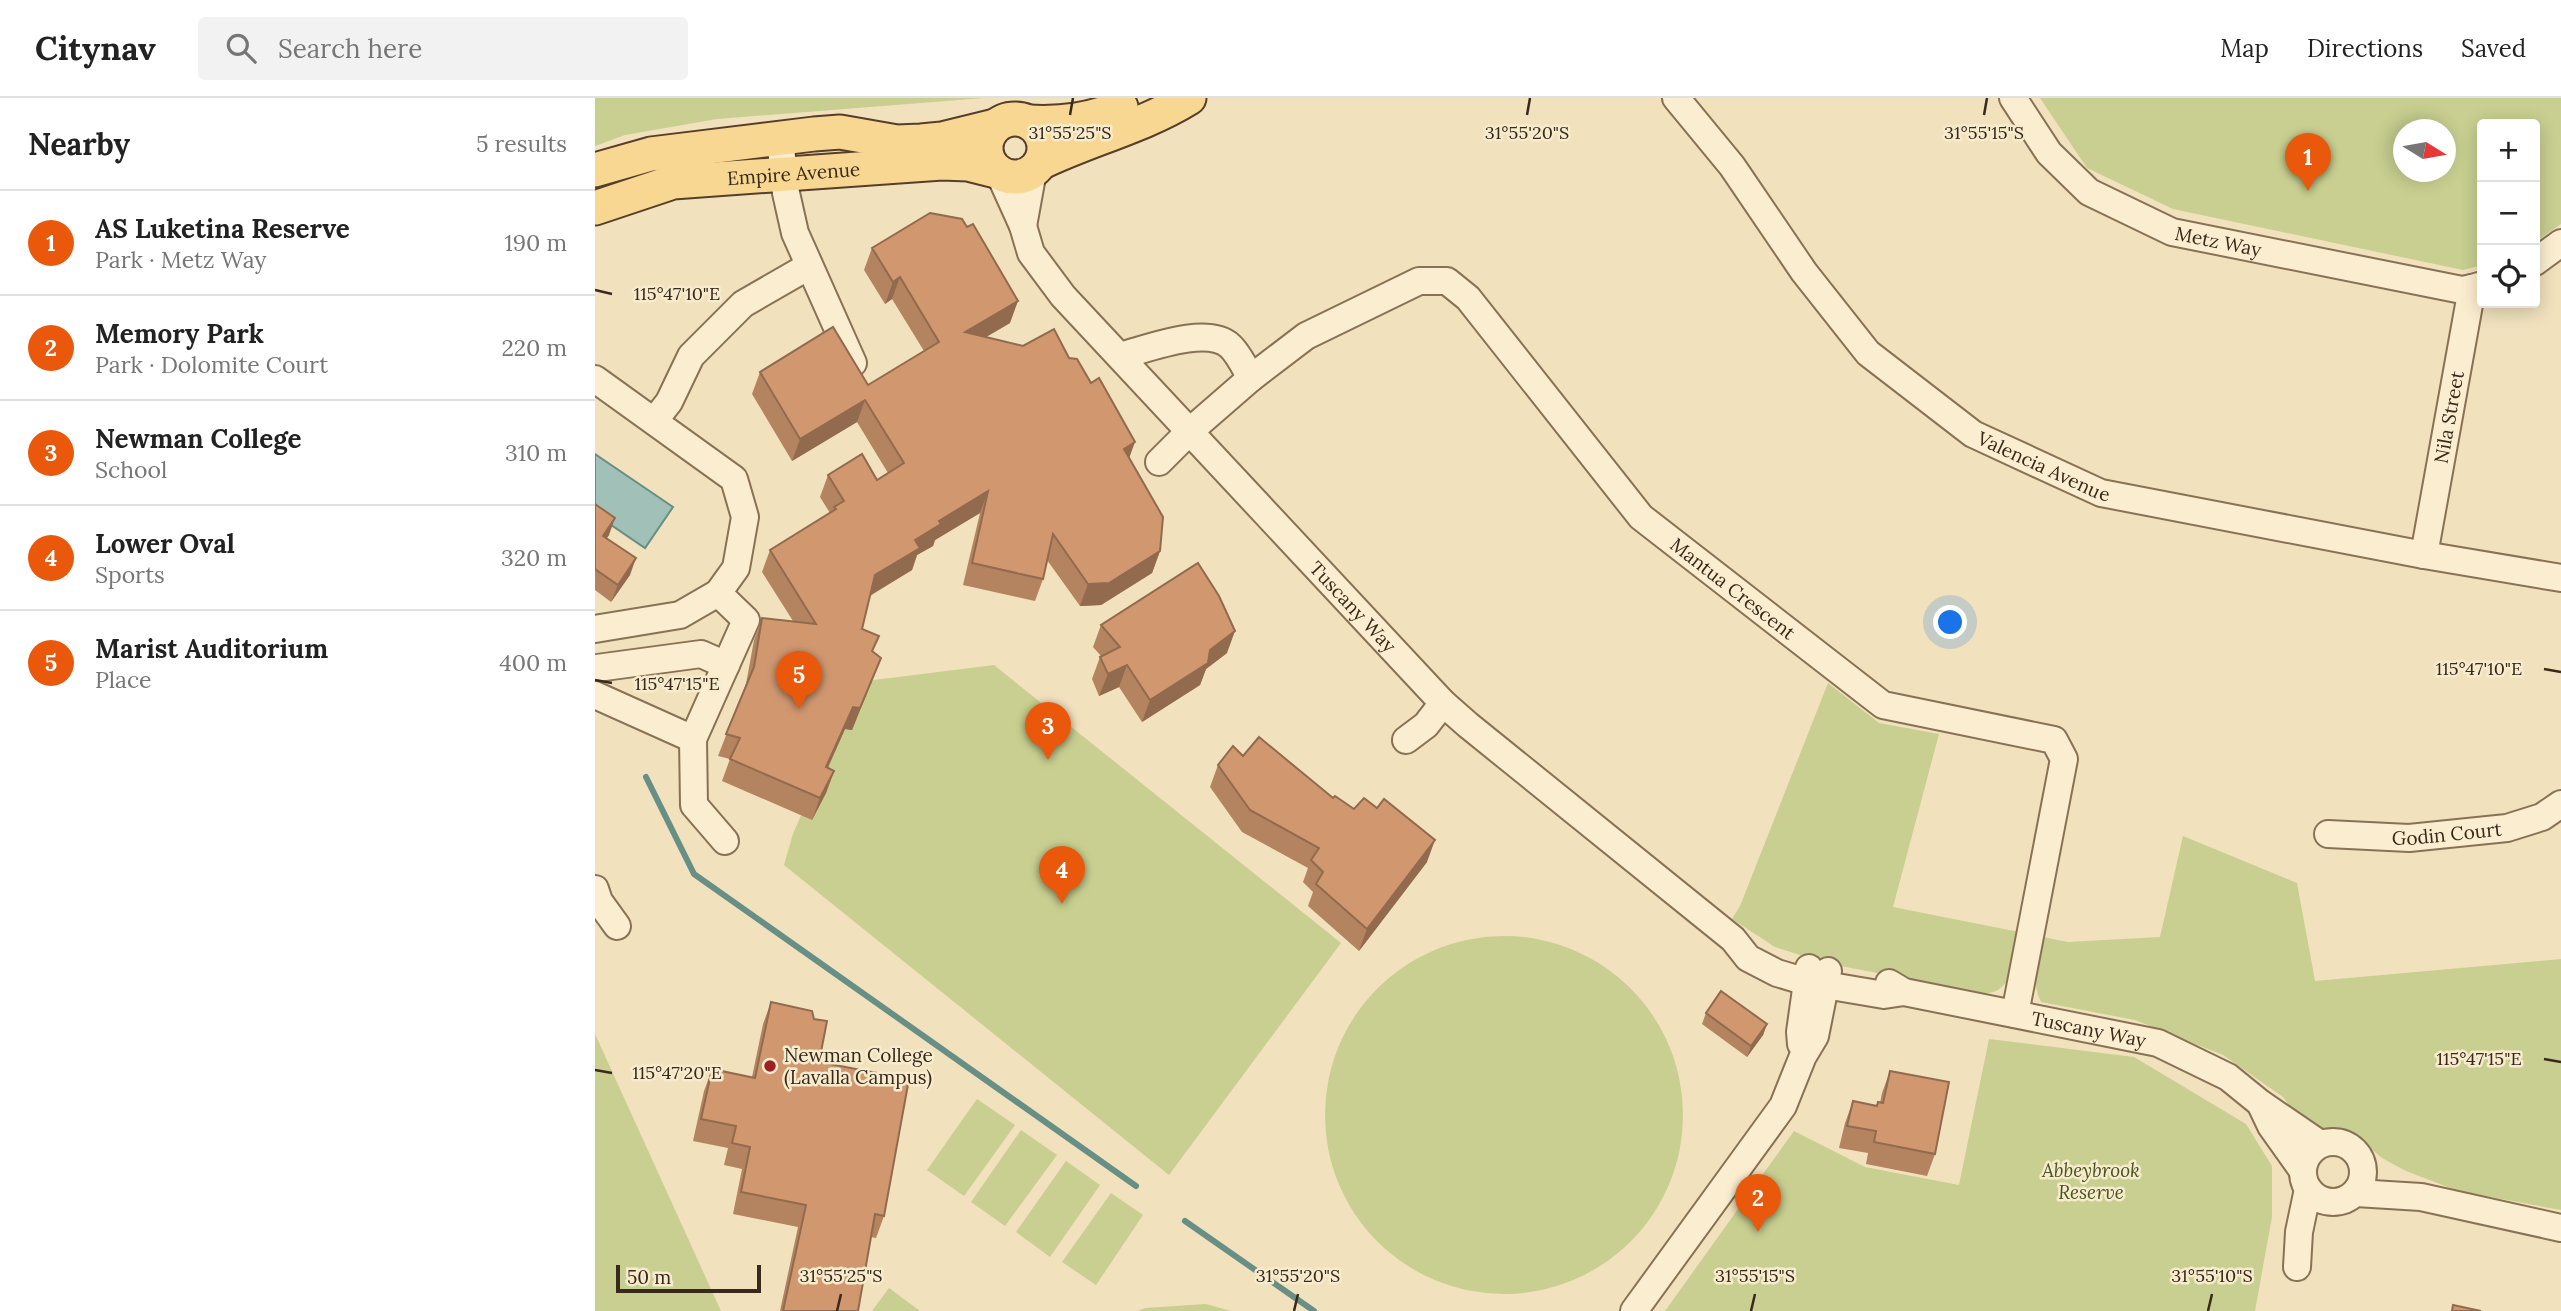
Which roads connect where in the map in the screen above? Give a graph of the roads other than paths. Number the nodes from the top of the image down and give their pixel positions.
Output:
1 (1140, 98) edge
2 (1189, 98) edge
3 (1676, 98) edge
4 (2013, 98) edge
5 (1028, 122) junction
6 (995, 126) junction
7 (780, 139) junction
8 (1036, 167) junction
9 (595, 170) edge
10 (998, 172) junction
11 (784, 173) junction
12 (595, 208) edge
13 (1023, 226) junction
14 (2561, 243) edge
15 (2540, 258) edge
16 (809, 266) junction
17 (2477, 287) edge
18 (1120, 356) junction
19 (853, 363) edge
20 (1251, 378) junction
21 (595, 379) edge
22 (653, 421) junction
23 (1190, 431) junction
24 (1159, 462) dead end
25 (2424, 555) junction
26 (2561, 578) edge
27 (718, 593) junction
28 (595, 629) edge
29 (726, 665) junction
30 (596, 666) edge
31 (595, 695) edge
32 (1443, 703) junction
33 (693, 739) junction
34 (1406, 740) dead end
35 (2561, 804) edge
36 (2328, 834) dead end
37 (725, 841) dead end
38 (595, 889) edge
39 (617, 926) dead end
40 (1817, 976) junction
41 (2015, 1014) junction
42 (2260, 1103) junction
43 (2320, 1144) junction
44 (2363, 1164) junction
45 (2313, 1187) junction
46 (2356, 1193) junction
47 (2421, 1197) junction
48 (2561, 1228) edge
49 (2298, 1263) dead end
50 (1635, 1311) edge

1 - 5 main road
2 - 8 main road
3 - 25 street, Valencia Avenue
4 - 17 street, Metz Way
5 - 6 main road
5 - 8 main road
6 - 7 main road, Empire Avenue
6 - 10 main road
7 - 9 main road, Empire Avenue
7 - 11 street
8 - 10 main road
8 - 13 street
10 - 11 main road, Empire Avenue
10 - 13 street, Tuscany Way
11 - 12 main road, Empire Avenue
11 - 16 street
13 - 18 street, Tuscany Way
14 - 15 street
16 - 19 street
16 - 22 street
17 - 25 street, Nila Street
18 - 20 street
18 - 23 street, Tuscany Way
20 - 23 street, Mantua Crescent
20 - 41 street, Mantua Crescent
21 - 22 street
22 - 27 street
23 - 24 street, Mantua Crescent
23 - 32 street, Tuscany Way
25 - 26 street, Valencia Avenue
27 - 28 street
27 - 29 street
29 - 30 street
29 - 33 street
31 - 33 street
32 - 34 street
32 - 40 street, Tuscany Way
33 - 37 street
35 - 36 street, Godin Court
38 - 39 street
40 - 41 street, Tuscany Way
40 - 50 street
41 - 42 street, Tuscany Way
42 - 43 street, Tuscany Way
42 - 45 street, Tuscany Way
43 - 44 street
43 - 45 street
44 - 46 street
44 - 47 street
45 - 46 street
45 - 49 street
46 - 47 street
47 - 48 street

